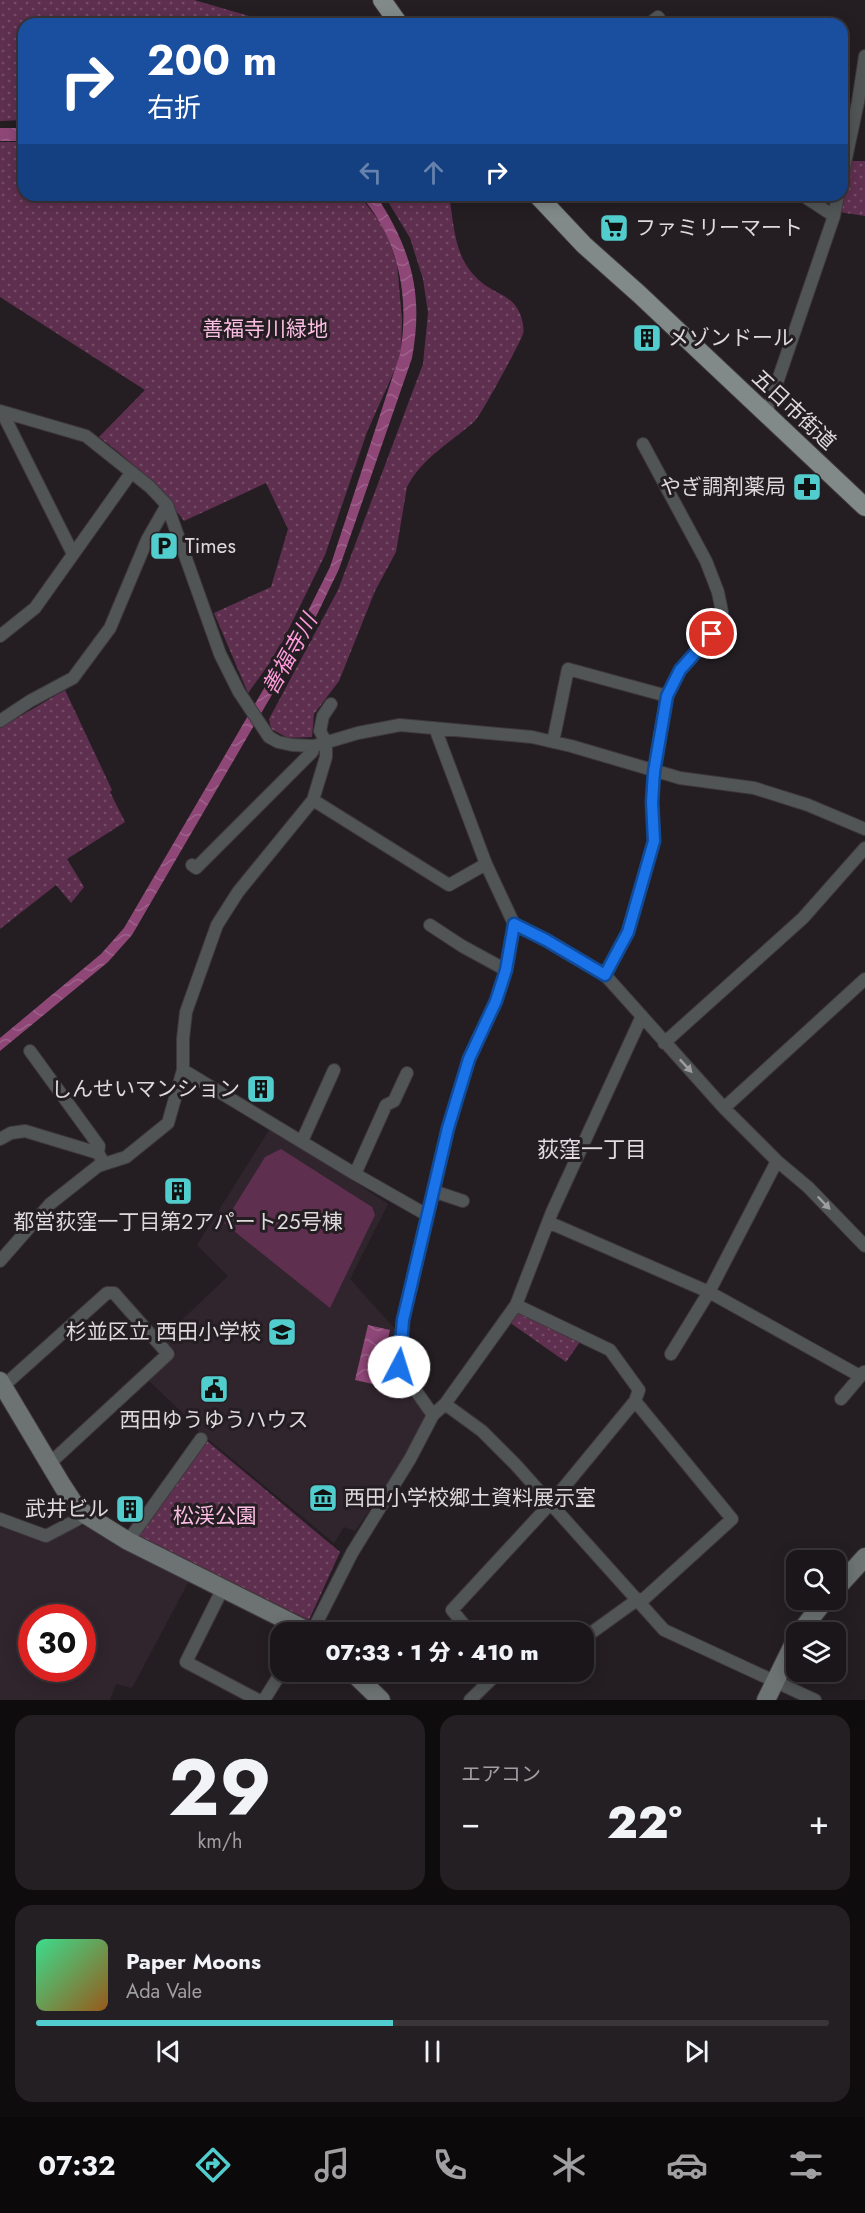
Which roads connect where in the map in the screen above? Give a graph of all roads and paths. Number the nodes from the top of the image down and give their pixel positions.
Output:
1 (382, 0) edge
2 (395, 18) edge
3 (865, 56) edge
4 (861, 102) edge
5 (848, 153) edge
6 (543, 201) edge
7 (811, 201) edge
8 (837, 201) edge
9 (834, 216) junction
10 (1, 411) edge
11 (766, 415) junction
12 (643, 444) dead end
13 (131, 473) junction
14 (166, 504) junction
15 (865, 507) edge
16 (73, 554) junction
17 (0, 620) edge
18 (3, 634) edge
19 (667, 696) junction
20 (332, 704) dead end
21 (0, 721) edge
22 (435, 728) junction
23 (553, 742) junction
24 (320, 744) junction
25 (654, 772) junction
26 (313, 800) junction
27 (865, 829) edge
28 (865, 848) edge
29 (486, 864) junction
30 (192, 865) dead end
31 (514, 924) junction
32 (430, 925) dead end
33 (506, 970) junction
34 (605, 975) junction
35 (865, 979) edge
36 (642, 1016) junction
37 (664, 1043) junction
38 (30, 1051) dead end
39 (183, 1070) junction
40 (334, 1070) dead end
41 (407, 1073) dead end
42 (724, 1108) junction
43 (0, 1139) edge
44 (302, 1141) junction
45 (101, 1158) junction
46 (777, 1161) junction
47 (355, 1174) junction
48 (433, 1191) junction
49 (463, 1201) dead end
50 (427, 1215) junction
51 (548, 1222) junction
52 (865, 1246) edge
53 (0, 1261) edge
54 (709, 1292) junction
55 (516, 1305) junction
56 (671, 1354) dead end
57 (862, 1373) edge
58 (1, 1388) edge
59 (841, 1399) dead end
60 (635, 1401) junction
61 (445, 1404) junction
62 (433, 1415) junction
63 (201, 1439) dead end
64 (49, 1464) junction
65 (551, 1503) junction
66 (86, 1515) junction
67 (0, 1519) edge
68 (128, 1540) junction
69 (865, 1557) edge
70 (846, 1577) edge
71 (223, 1588) junction
72 (639, 1600) junction
73 (817, 1610) edge
74 (291, 1622) edge
75 (316, 1622) edge
76 (462, 1622) edge
77 (808, 1622) edge
78 (594, 1631) edge
79 (786, 1659) edge
80 (775, 1680) junction
81 (275, 1682) edge
82 (362, 1682) edge
83 (489, 1682) edge
84 (258, 1700) edge
85 (264, 1700) edge
86 (381, 1700) edge
87 (470, 1700) edge
88 (766, 1700) edge
89 (815, 1700) edge

1 - 2 main road
3 - 4 street
4 - 5 street
6 - 11 main road, 五日市街道
7 - 9 street
8 - 9 street
9 - 11 street
10 - 13 street
10 - 16 street
11 - 15 main road, 五日市街道
12 - 19 street
13 - 14 street
13 - 16 street
14 - 21 street
14 - 24 street
16 - 18 street
17 - 18 street
19 - 23 street
19 - 25 street
20 - 24 street
22 - 23 street
22 - 24 street
22 - 29 street
23 - 25 street
24 - 26 street
24 - 30 street
25 - 27 street
25 - 34 street
26 - 29 street
26 - 39 street
28 - 37 street
29 - 31 street
31 - 33 street
31 - 34 street
32 - 33 street
33 - 48 street
34 - 36 street
35 - 42 street
36 - 37 street
36 - 51 street
37 -> 42 street
38 - 45 street
39 - 44 street
39 - 45 street
40 - 44 street
41 - 47 street
42 - 46 street
43 - 45 street
44 - 47 street
45 - 53 street
46 -> 52 street
46 - 54 street
47 - 50 street
48 - 49 street
48 - 50 street
50 - 62 street
51 - 54 street
51 - 55 street
54 - 56 street
54 - 57 street
55 - 60 street
55 - 61 street
57 - 59 street
58 - 64 street
58 - 64 street
60 - 65 street
60 - 72 street
61 - 62 street
61 - 65 street
62 - 75 street
63 - 68 street
64 - 66 street
65 - 72 street
65 - 76 street
66 - 67 street
66 - 68 street
68 - 71 street
69 - 70 street
71 - 74 street
71 - 84 street
72 - 78 street
72 - 80 street
73 - 77 street
79 - 80 street
80 - 88 street
80 - 89 street
81 - 85 street
82 - 86 street
83 - 87 street

